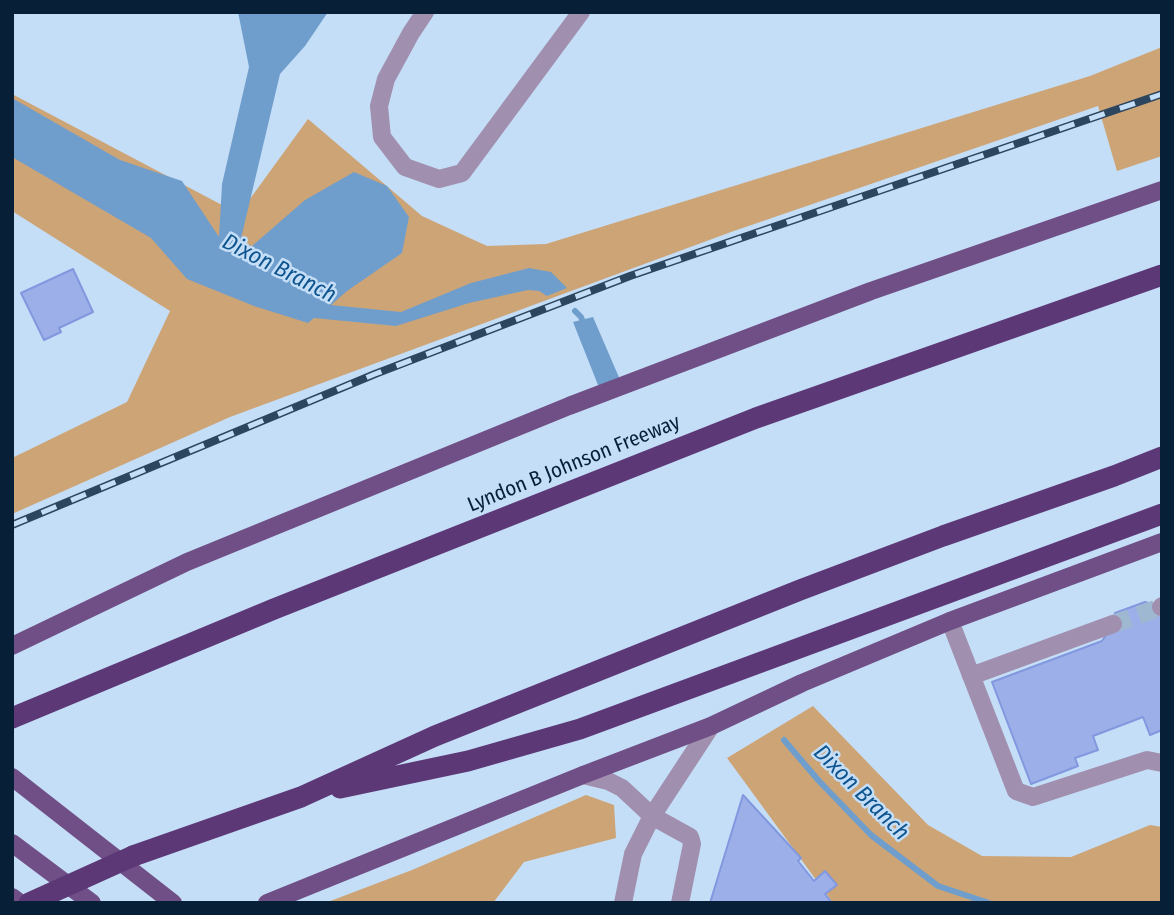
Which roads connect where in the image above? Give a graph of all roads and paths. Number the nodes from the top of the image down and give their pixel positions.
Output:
1 (425, 12) edge
2 (580, 12) edge
3 (1162, 190) edge
4 (1158, 275) edge
5 (1162, 457) edge
6 (1162, 514) edge
7 (1162, 542) edge
8 (950, 621) junction
9 (1113, 624) tunnel mouth
10 (12, 646) edge
11 (971, 676) junction
12 (12, 718) edge
13 (711, 726) junction
14 (1162, 762) edge
15 (583, 775) junction
16 (12, 777) edge
17 (301, 797) junction
18 (652, 816) junction
19 (12, 843) edge
20 (12, 897) edge
21 (20, 903) edge
22 (29, 903) edge
23 (92, 903) edge
24 (173, 903) edge
25 (267, 903) edge
26 (623, 903) edge
27 (680, 903) edge

1 - 2 street
3 - 10 main road
4 - 12 highway, Lyndon B Johnson Freeway
5 - 17 highway
6 - 17 highway
7 - 8 main road
8 - 11 street
8 - 13 main road
9 - 11 street
11 - 14 street
13 - 15 main road
13 - 18 street
15 - 18 street
15 - 25 main road
16 - 24 main road
17 - 22 highway, bridge
18 - 26 street
18 - 27 street
19 - 23 main road
20 - 21 main road

